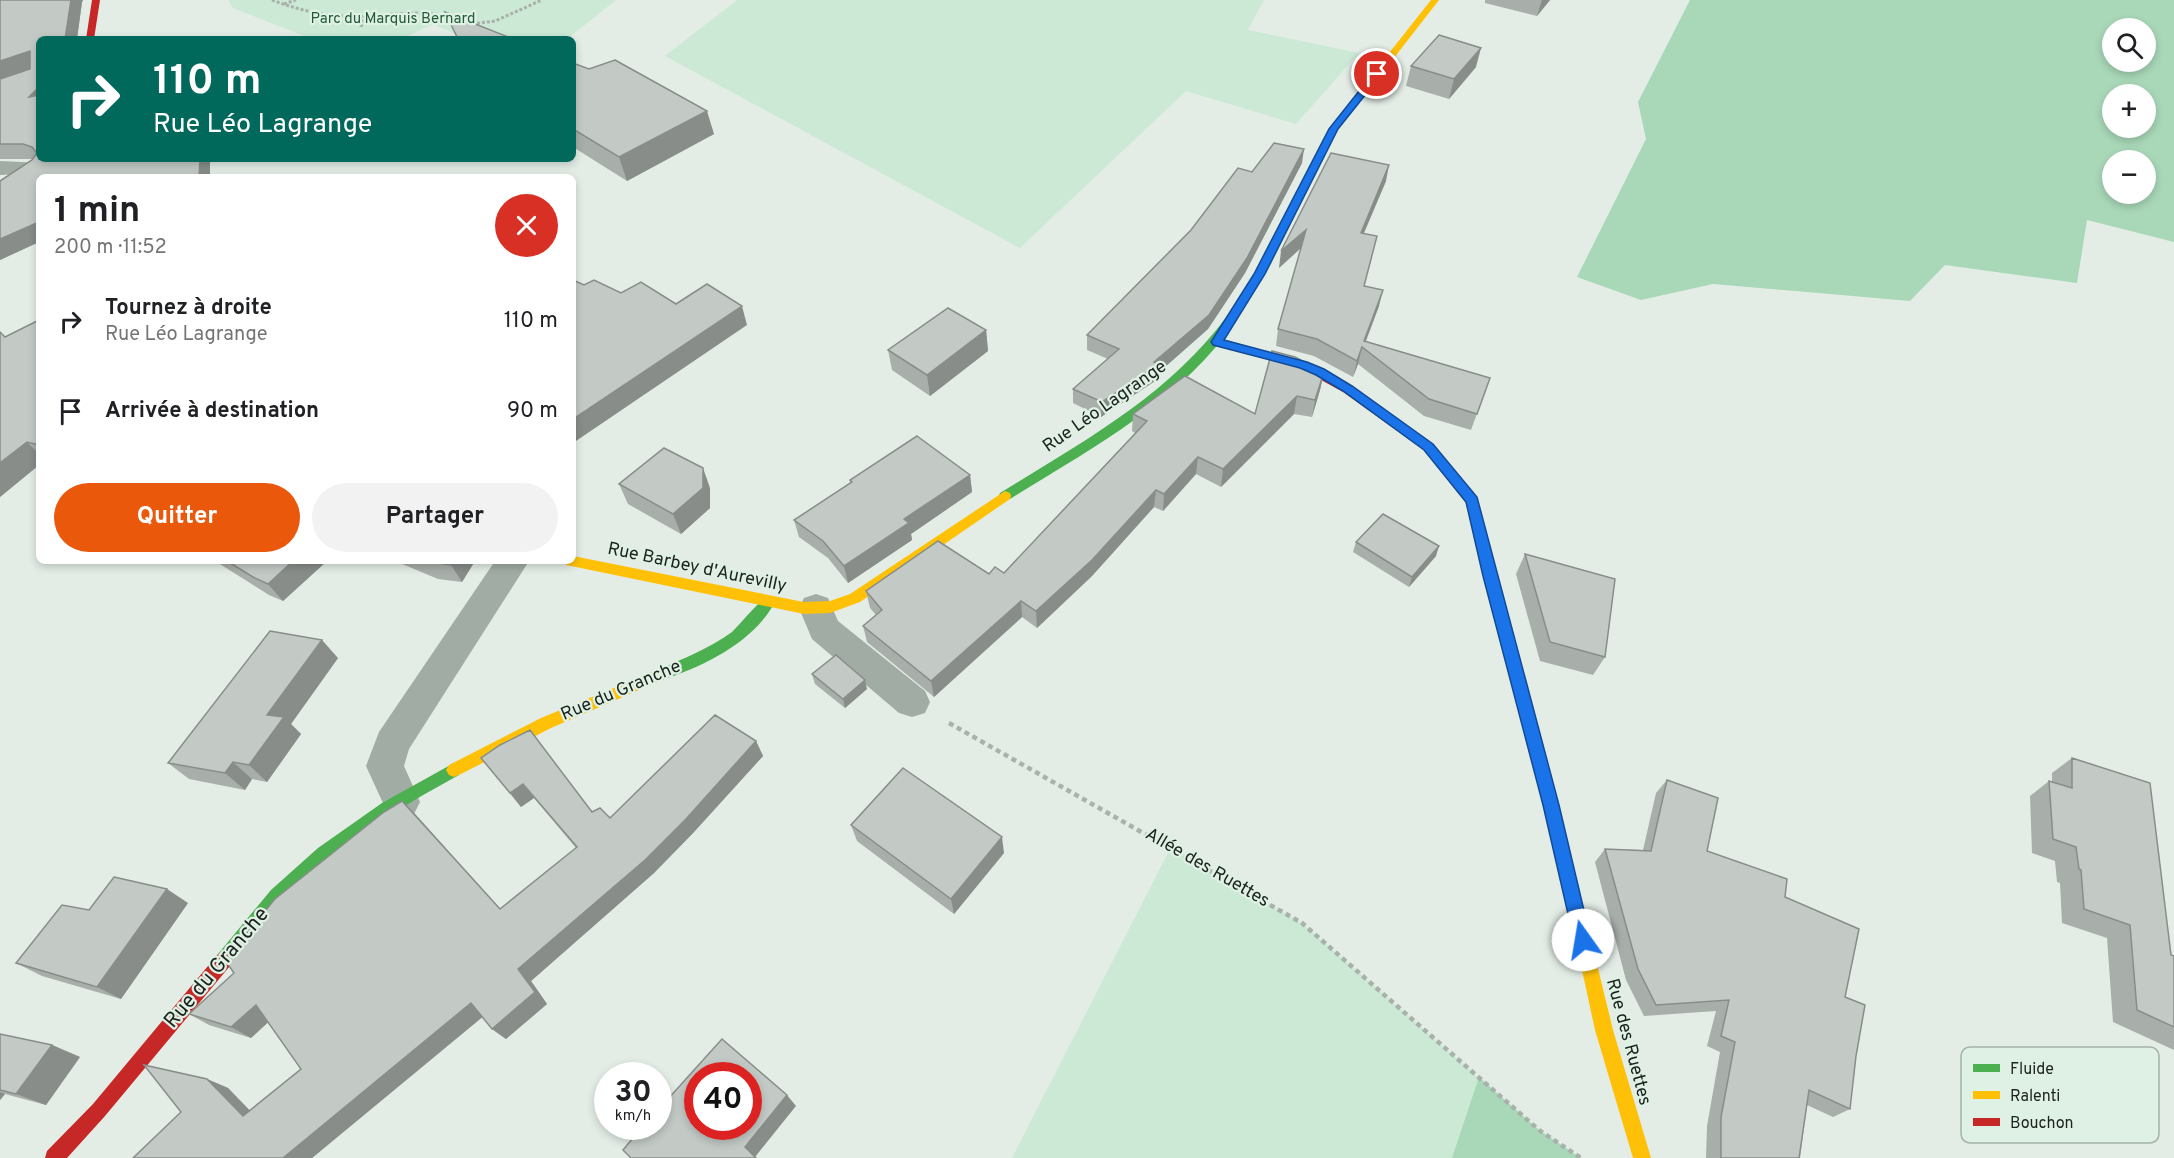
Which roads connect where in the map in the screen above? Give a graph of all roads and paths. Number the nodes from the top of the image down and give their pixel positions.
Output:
1 (96, 0) edge
2 (272, 0) edge
3 (296, 0) edge
4 (542, 0) edge
5 (1435, 0) edge
6 (284, 4) junction
7 (363, 16) junction
8 (454, 18) edge
9 (466, 22) edge
10 (361, 27) dead end
11 (90, 36) edge
12 (1217, 342) junction
13 (576, 562) edge
14 (511, 564) edge
15 (768, 602) junction
16 (816, 608) junction
17 (912, 702) joint
18 (401, 802) junction
19 (54, 1158) edge
20 (1581, 1158) edge
21 (1642, 1158) edge

1 - 11 street
2 - 6 path
3 - 6 path
4 - 9 path
5 - 12 street, Rue Léo Lagrange
6 - 7 path
7 - 8 path
7 - 10 path
12 - 16 street, Rue Léo Lagrange
12 - 21 street, Rue des Ruettes
13 - 15 street, Rue Barbey d'Aurevilly
14 - 18 street
15 - 16 street, Rue Barbey d'Aurevilly
15 - 18 street, Rue du Granche
16 - 17 street
17 - 20 path, Allée des Ruettes
18 - 19 street, Rue du Granche

